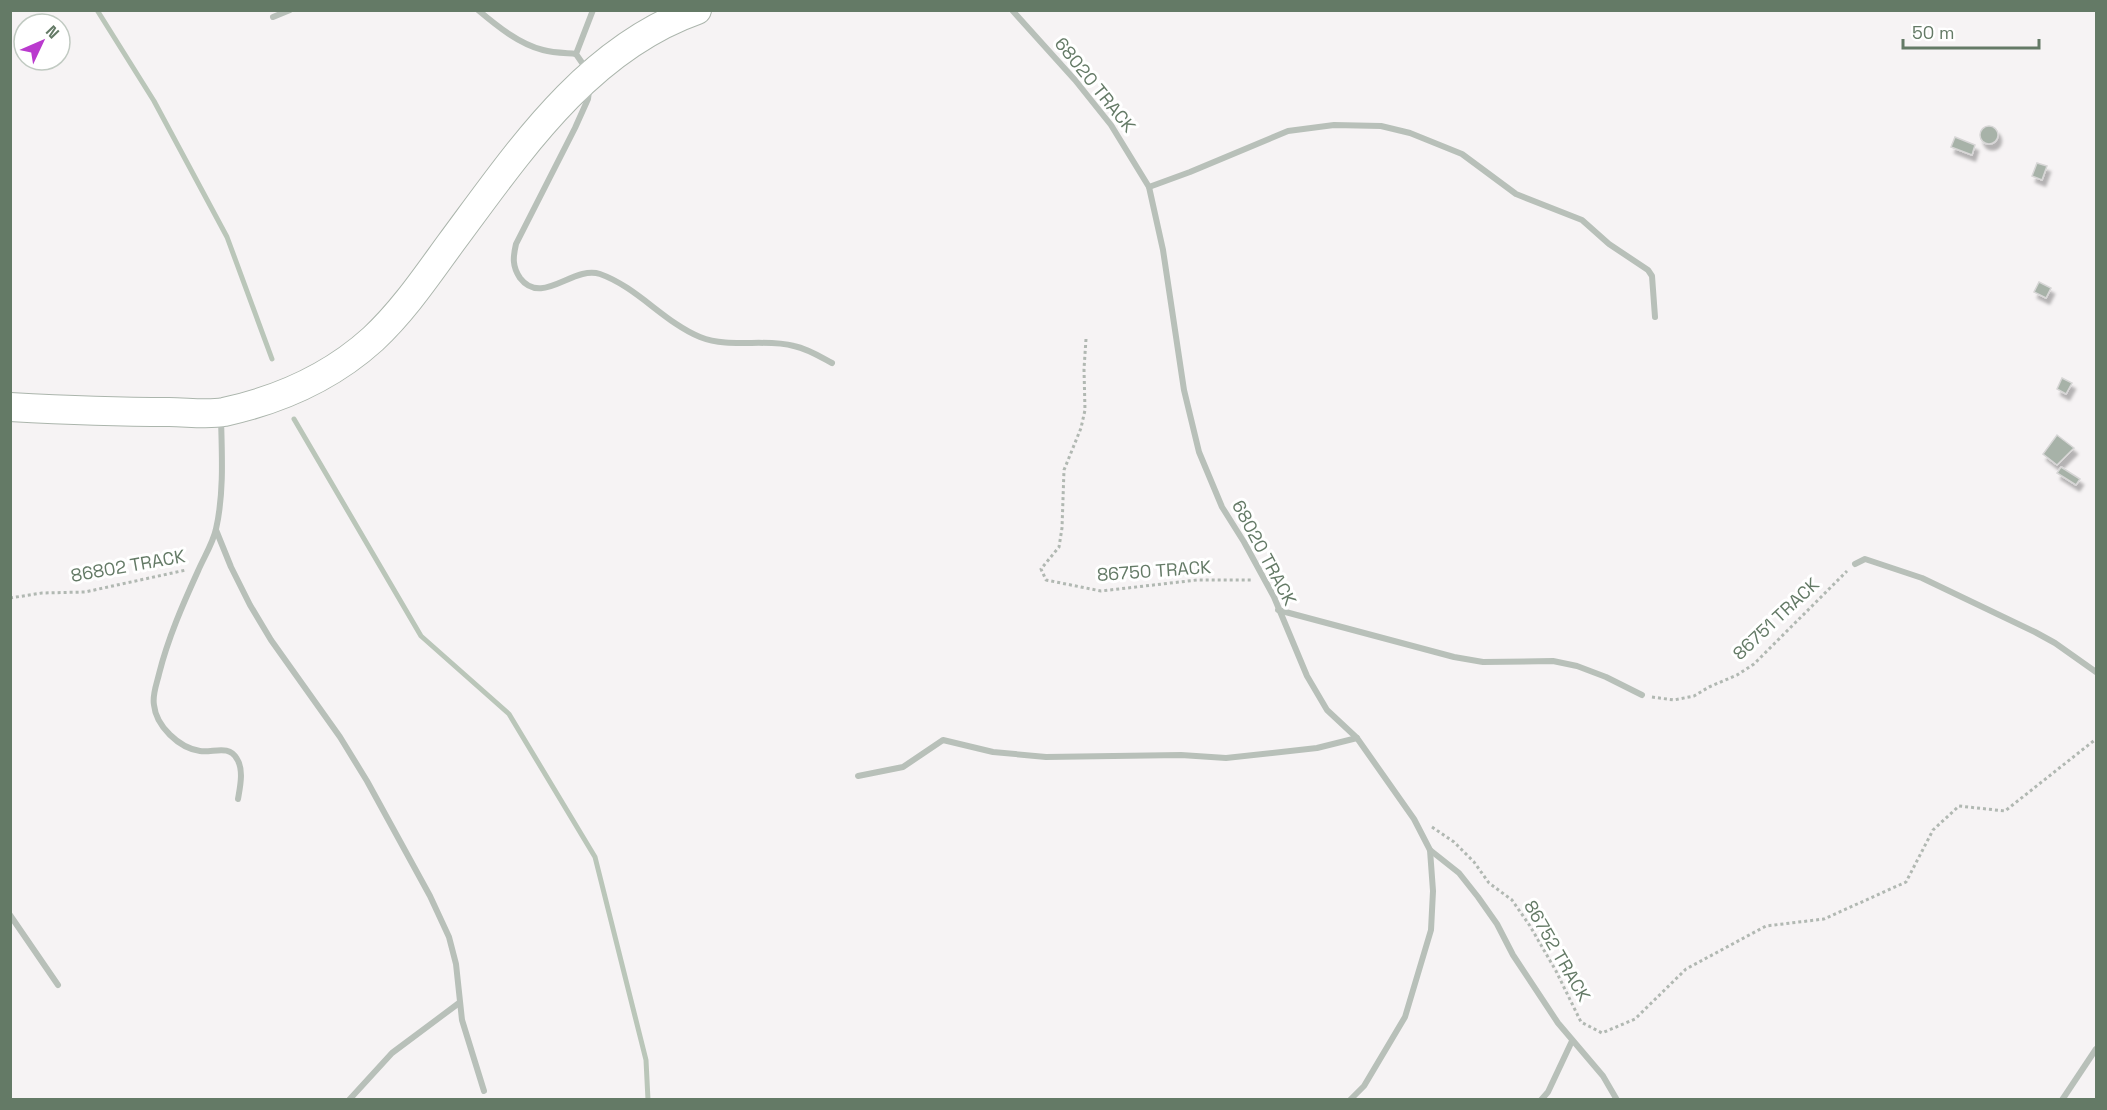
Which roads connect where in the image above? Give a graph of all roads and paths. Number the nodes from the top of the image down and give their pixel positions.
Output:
1 (290, 10) edge
2 (478, 10) edge
3 (593, 10) edge
4 (697, 10) edge
5 (1012, 10) edge
6 (273, 17) dead end
7 (583, 65) junction
8 (1149, 187) junction
9 (1655, 317) dead end
10 (1086, 339) dead end
11 (832, 363) dead end
12 (10, 407) edge
13 (221, 412) junction
14 (216, 530) junction
15 (1855, 564) joint
16 (199, 568) junction
17 (1265, 580) junction
18 (10, 598) edge
19 (1278, 610) junction
20 (2097, 672) edge
21 (1642, 695) joint
22 (1357, 738) junction
23 (2097, 740) edge
24 (858, 776) dead end
25 (238, 799) dead end
26 (1414, 819) junction
27 (1430, 850) junction
28 (10, 915) edge
29 (58, 985) dead end
30 (459, 1004) junction
31 (1572, 1041) junction
32 (2097, 1049) edge
33 (484, 1091) dead end
34 (349, 1100) edge
35 (1350, 1100) edge
36 (1541, 1100) edge
37 (1617, 1100) edge
38 (2062, 1100) edge

1 - 6 street
2 - 7 street
3 - 7 street
4 - 7 street
5 - 8 street, 68020 TRACK
7 - 11 street
7 - 13 street
8 - 9 street
8 - 17 street, 68020 TRACK
10 - 17 path, 86750 TRACK
12 - 13 street
13 - 14 street, 86802 TRACK
14 - 16 street, 86802 TRACK
14 - 30 street
15 - 20 street
15 - 21 path, 86751 TRACK
16 - 18 path, 86802 TRACK
16 - 25 street
17 - 19 street, 68020 TRACK
19 - 21 street
19 - 22 street, 68020 TRACK
22 - 24 street
22 - 26 street, 68020 TRACK
23 - 26 path, 86752 TRACK
26 - 27 street, 68020 TRACK
27 - 31 street
27 - 35 street, 68020 TRACK
28 - 29 street
30 - 33 street
30 - 34 street
31 - 36 street
31 - 37 street
32 - 38 street

